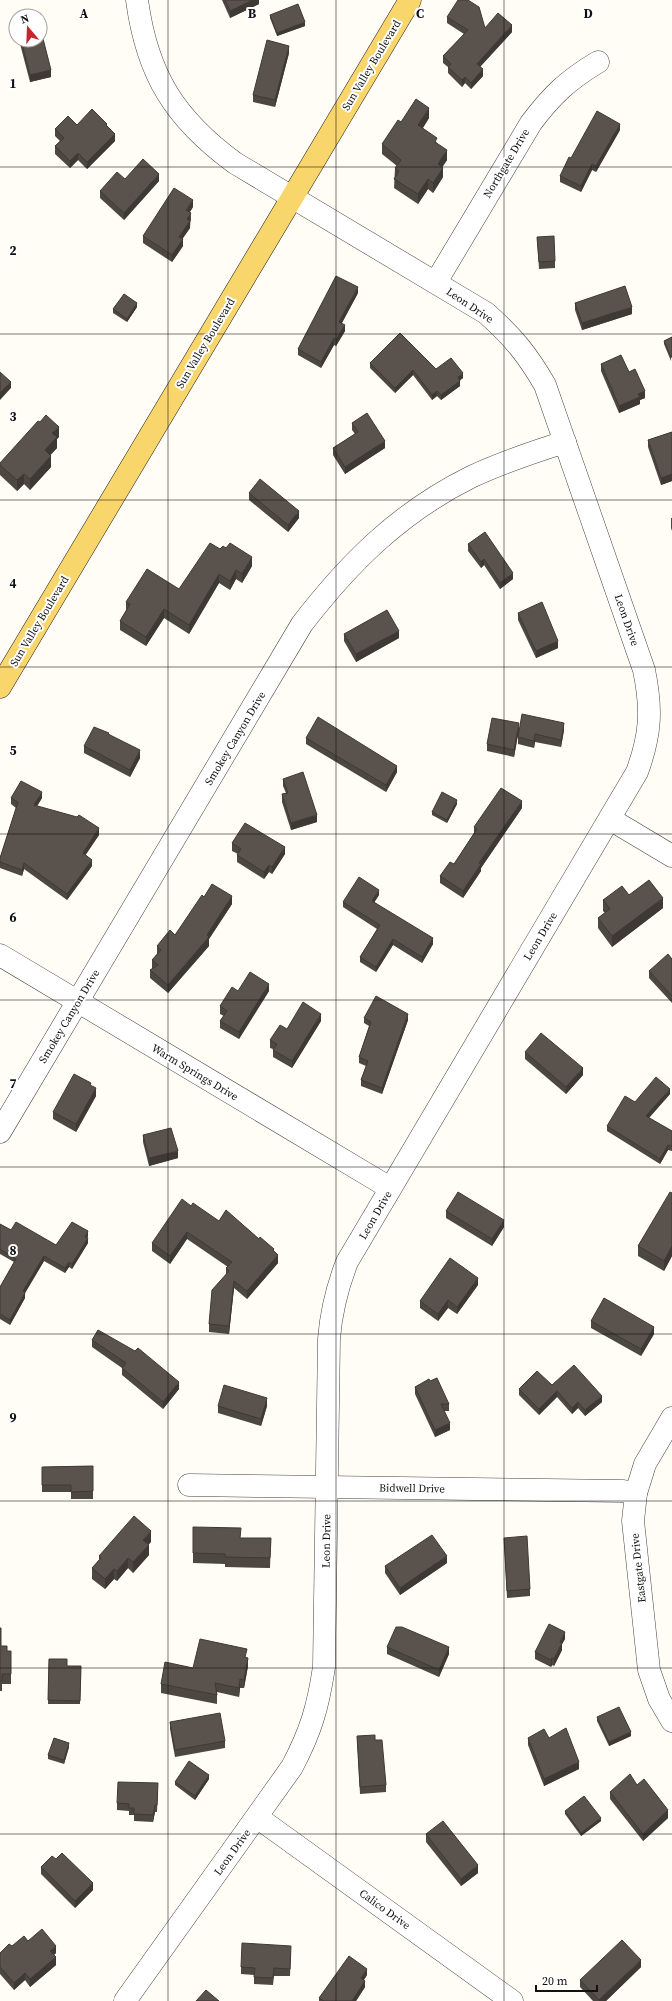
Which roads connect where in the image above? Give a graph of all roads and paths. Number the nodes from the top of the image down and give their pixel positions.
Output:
1 (137, 0) edge
2 (410, 0) edge
3 (598, 62) dead end
4 (293, 197) junction
5 (436, 282) junction
6 (565, 442) junction
7 (0, 687) edge
8 (610, 819) junction
9 (672, 856) edge
10 (0, 956) edge
11 (77, 1002) junction
12 (0, 1132) edge
13 (390, 1188) junction
14 (672, 1418) edge
15 (189, 1485) dead end
16 (327, 1487) junction
17 (636, 1493) junction
18 (672, 1721) edge
19 (257, 1817) junction
20 (125, 2001) edge
21 (512, 2001) edge

1 - 4 street, Leon Drive
2 - 4 main road, Sun Valley Boulevard
3 - 5 street, Northgate Drive
4 - 5 street, Leon Drive
4 - 7 main road, Sun Valley Boulevard
5 - 6 street, Leon Drive
6 - 8 street, Leon Drive
6 - 11 street, Smokey Canyon Drive
8 - 9 street
8 - 13 street, Leon Drive
10 - 11 street, Warm Springs Drive
11 - 12 street, Smokey Canyon Drive
11 - 13 street, Warm Springs Drive
13 - 16 street, Leon Drive
14 - 17 street, Eastgate Drive
15 - 16 street, Bidwell Drive
16 - 17 street, Bidwell Drive
16 - 19 street, Leon Drive
17 - 18 street, Eastgate Drive
19 - 20 street, Leon Drive
19 - 21 street, Calico Drive

